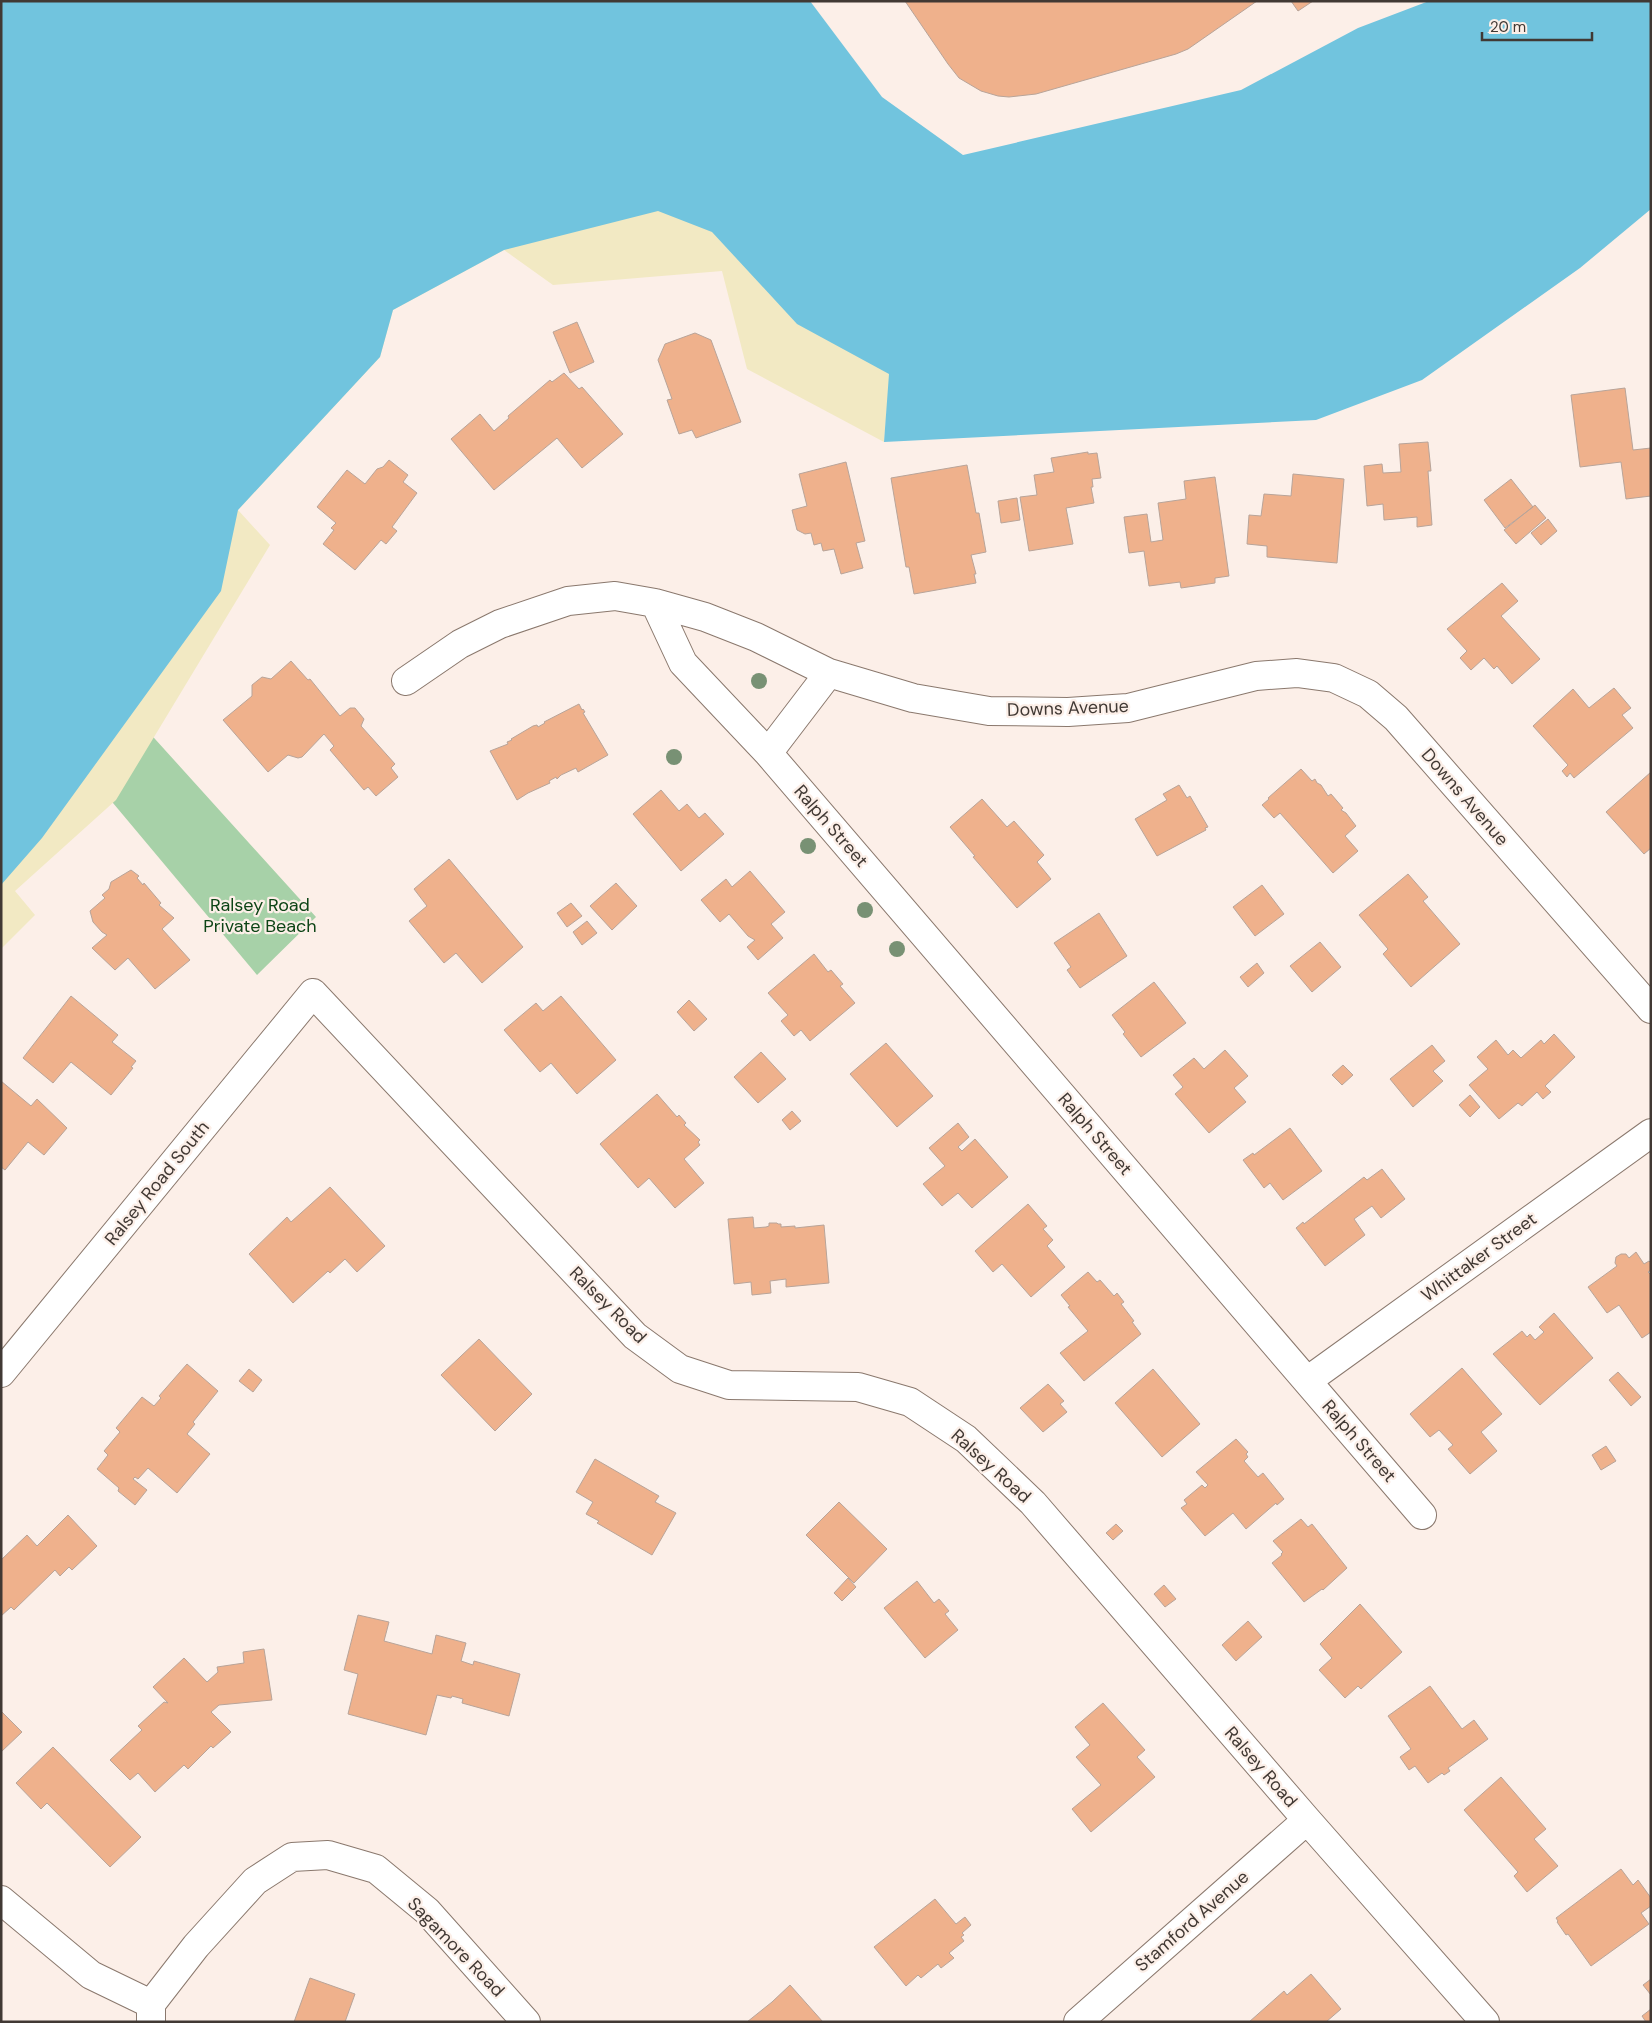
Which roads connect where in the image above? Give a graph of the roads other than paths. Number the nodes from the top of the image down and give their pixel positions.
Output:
1 (655, 603) junction
2 (829, 673) junction
3 (406, 681) dead end
4 (768, 753) junction
5 (313, 993) joint
6 (1651, 1009) edge
7 (1651, 1133) edge
8 (1, 1373) edge
9 (1307, 1381) junction
10 (1422, 1515) dead end
11 (1307, 1820) junction
12 (1, 1900) edge
13 (151, 2013) edge
14 (526, 2022) edge
15 (1078, 2022) edge
16 (1485, 2022) edge

1 - 2 street, Downs Avenue
1 - 3 street, Downs Avenue
1 - 4 street, Ralph Street
2 - 4 street
2 - 6 street, Downs Avenue
4 - 9 street, Ralph Street
5 - 8 street, Ralsey Road South
5 - 11 street, Ralsey Road
7 - 9 street, Whittaker Street
9 - 10 street, Ralph Street
11 - 15 street, Stamford Avenue
11 - 16 street, Ralsey Road
12 - 13 street
13 - 14 street, Sagamore Road

